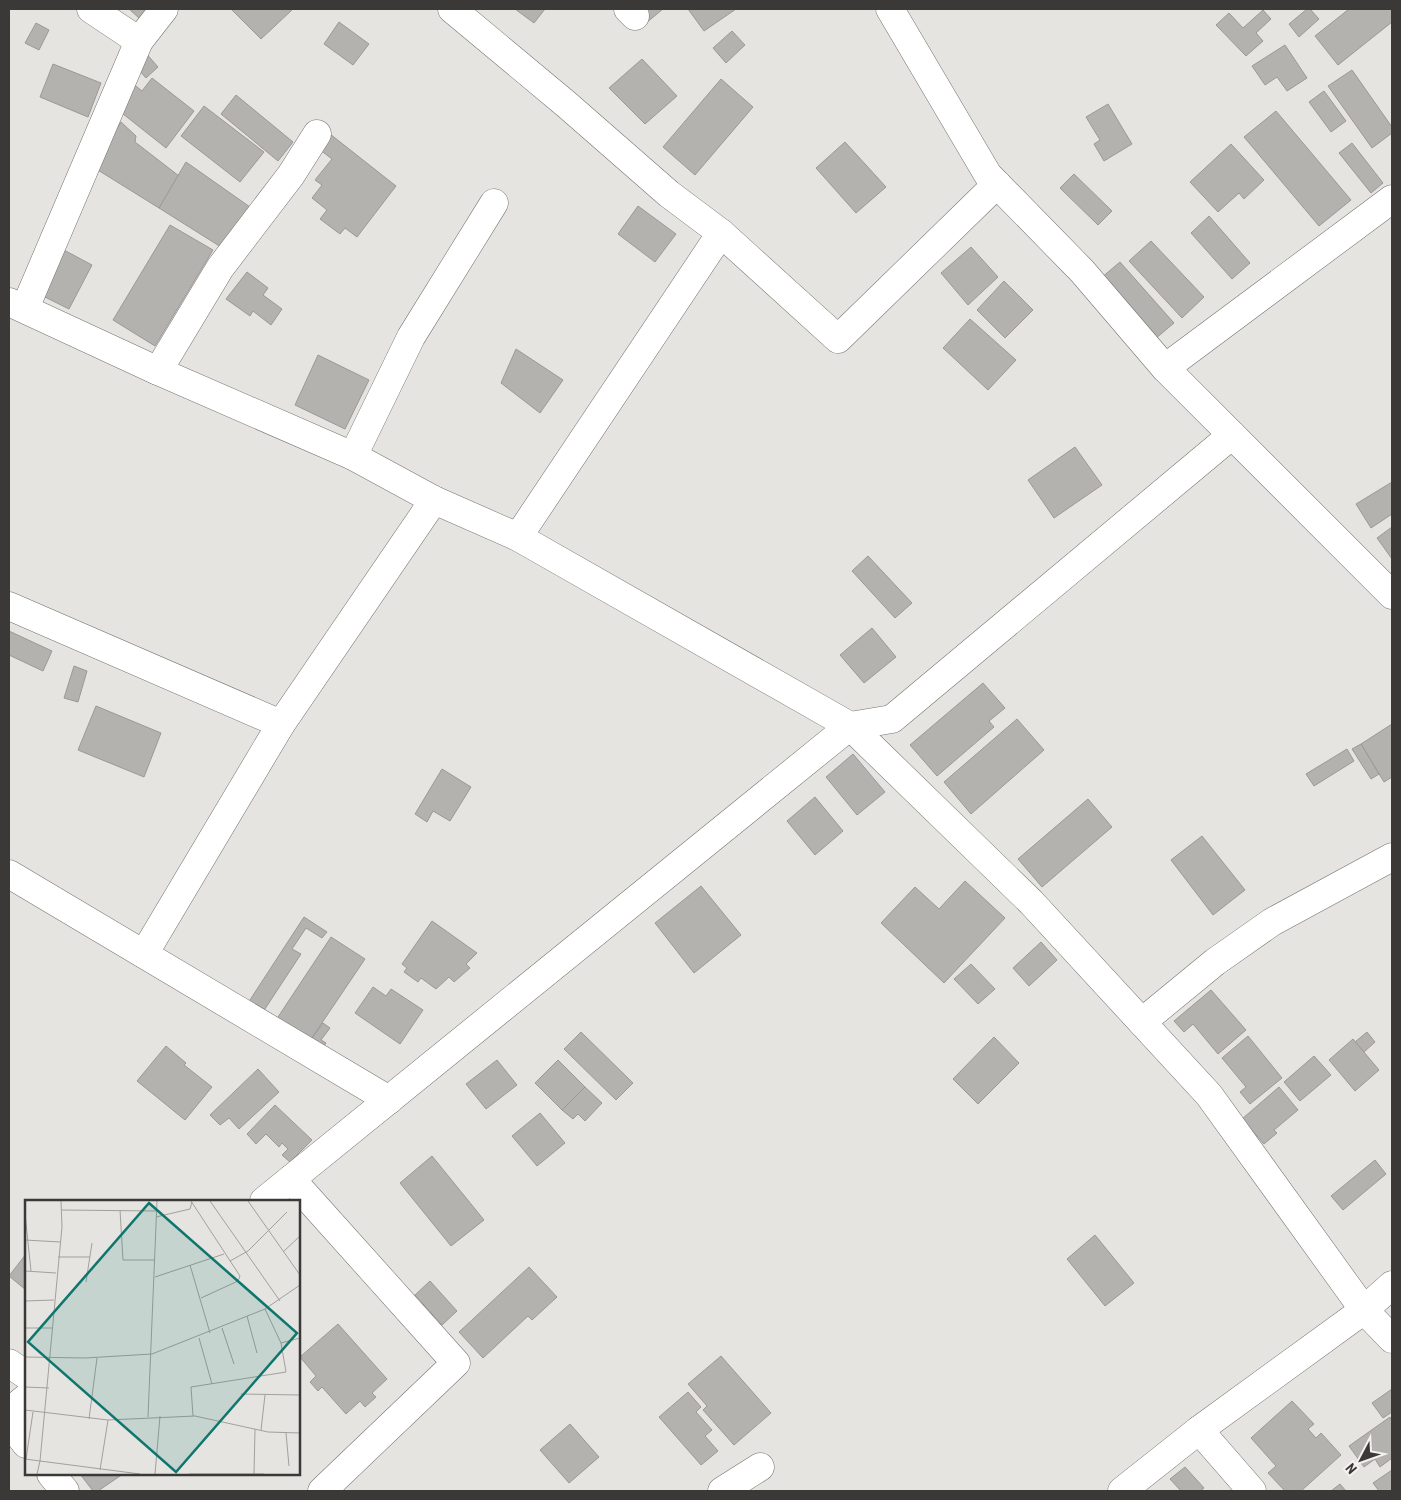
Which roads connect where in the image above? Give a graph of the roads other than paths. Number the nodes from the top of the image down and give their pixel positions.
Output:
1 (91, 9) edge
2 (164, 9) edge
3 (452, 9) edge
4 (890, 9) edge
5 (139, 41) junction
6 (317, 134) dead end
7 (997, 184) junction
8 (1392, 199) edge
9 (494, 203) dead end
10 (720, 233) junction
11 (17, 305) edge
12 (1165, 368) junction
13 (158, 371) junction
14 (1232, 435) junction
15 (353, 456) junction
16 (434, 500) junction
17 (518, 537) junction
18 (1392, 594) edge
19 (9, 606) edge
20 (281, 724) junction
21 (850, 726) junction
22 (1392, 857) edge
23 (9, 874) edge
24 (144, 954) junction
25 (1142, 1022) junction
26 (389, 1100) junction
27 (291, 1179) junction
28 (265, 1200) edge
29 (1392, 1285) edge
30 (1364, 1310) junction
31 (1392, 1338) edge
32 (9, 1363) edge
33 (25, 1374) edge
34 (25, 1399) edge
35 (9, 1412) edge
36 (9, 1422) edge
37 (1199, 1430) junction
38 (25, 1443) edge
39 (760, 1467) dead end
40 (52, 1475) edge
41 (66, 1491) edge
42 (322, 1491) edge
43 (722, 1491) edge
44 (1122, 1491) edge
45 (1252, 1491) edge

1 - 5 street
2 - 5 street
3 - 10 street
4 - 7 street
5 - 11 street
6 - 13 street
7 - 10 street
7 - 12 street
8 - 12 street
9 - 15 street
10 - 17 street
11 - 13 street
12 - 14 street
13 - 15 street
14 - 18 street
14 - 21 street
15 - 16 street
16 - 17 street
16 - 20 street
17 - 21 street
19 - 20 street
20 - 24 street
21 - 25 street
21 - 26 street
22 - 25 street
23 - 24 street
24 - 26 street
25 - 30 street
26 - 27 street
27 - 28 street
27 - 42 street
29 - 30 street
30 - 31 street
30 - 37 street
32 - 33 street
34 - 35 street
36 - 38 street
37 - 44 street
37 - 45 street
39 - 43 street
40 - 41 street

